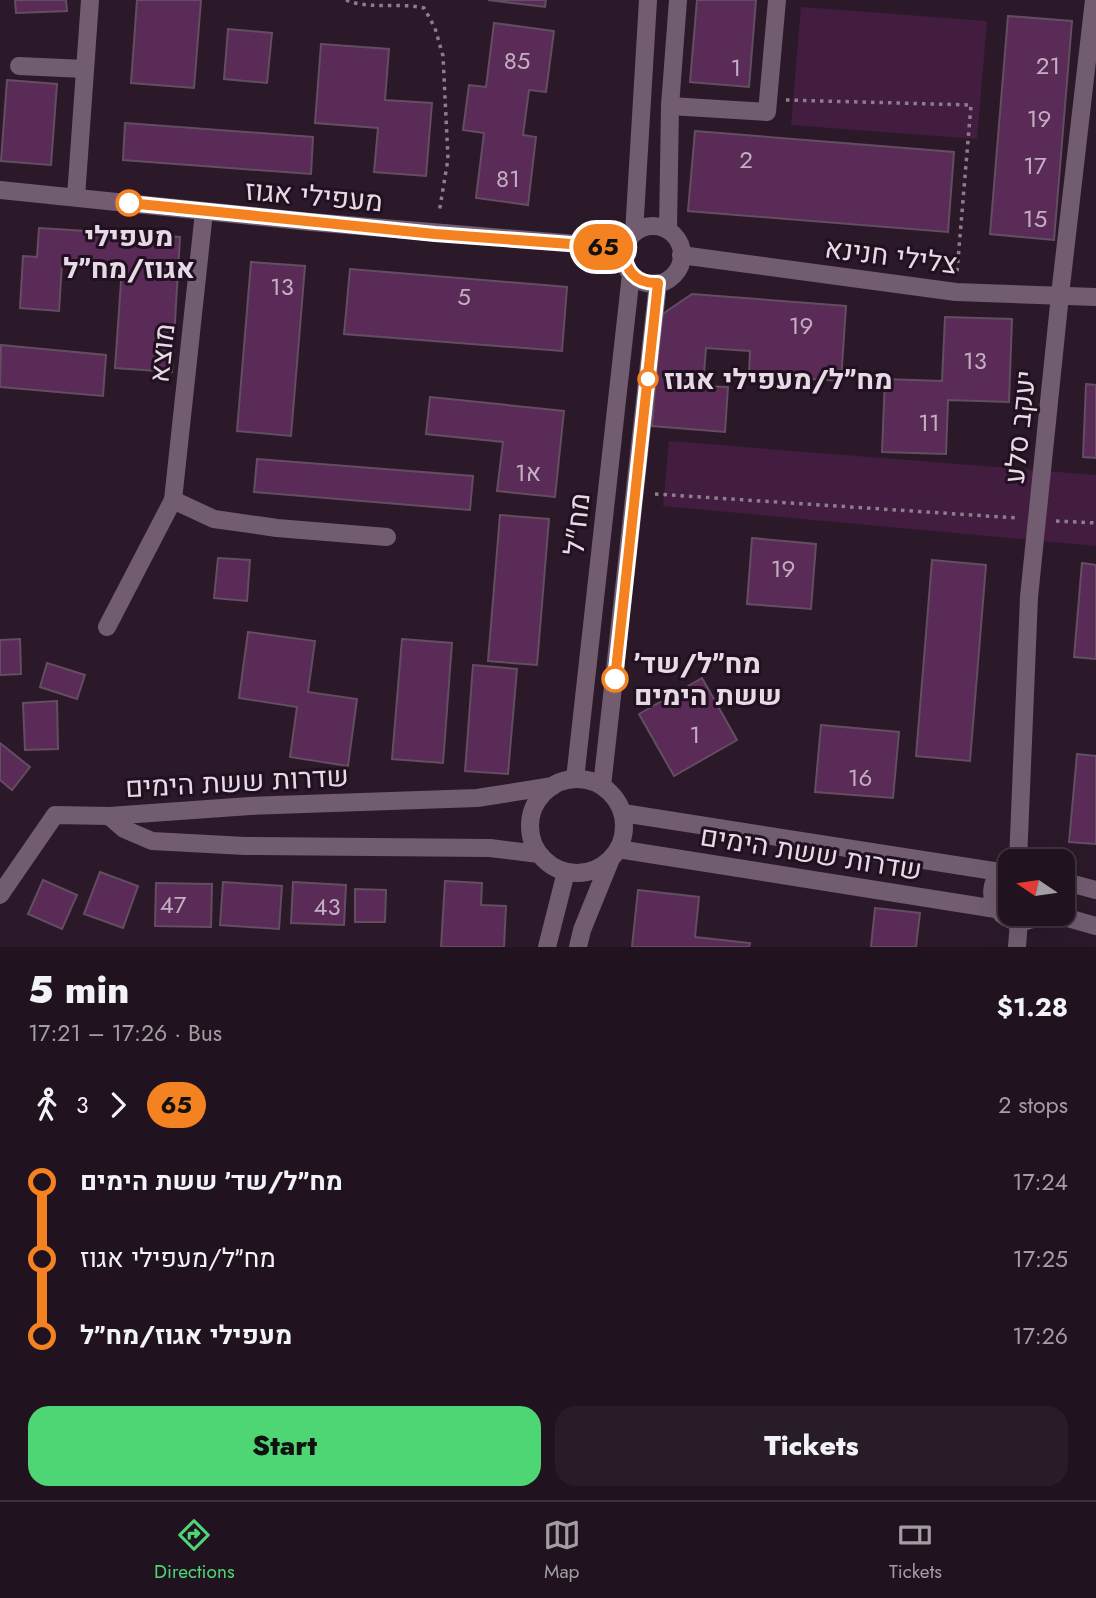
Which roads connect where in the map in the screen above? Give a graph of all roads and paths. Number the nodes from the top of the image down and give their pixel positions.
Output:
1 (90, 0) edge
2 (346, 0) edge
3 (648, 0) edge
4 (678, 0) edge
5 (777, 0) edge
6 (1094, 0) edge
7 (19, 65) dead end
8 (85, 69) junction
9 (769, 99) junction
10 (670, 106) junction
11 (0, 190) edge
12 (76, 197) junction
13 (204, 212) junction
14 (668, 230) junction
15 (435, 234) junction
16 (629, 241) junction
17 (681, 255) junction
18 (631, 274) junction
19 (658, 283) junction
20 (956, 292) junction
21 (1060, 296) junction
22 (1096, 297) edge
23 (635, 493) junction
24 (173, 500) junction
25 (1037, 520) junction
26 (1096, 523) edge
27 (387, 537) dead end
28 (107, 627) dead end
29 (575, 779) junction
30 (553, 786) junction
31 (602, 786) junction
32 (622, 813) junction
33 (109, 816) junction
34 (1018, 849) edge
35 (539, 854) junction
36 (614, 855) junction
37 (998, 868) edge
38 (566, 872) junction
39 (998, 876) edge
40 (1075, 884) edge
41 (1096, 890) edge
42 (0, 895) edge
43 (996, 909) joint
44 (1075, 920) edge
45 (1019, 926) edge
46 (1096, 926) edge
47 (547, 947) edge
48 (578, 947) edge
49 (1017, 947) edge

1 - 8 street
2 - 15 path
3 - 16 street
4 - 10 street
5 - 9 street
6 - 21 street, יעקב סלע
7 - 8 street
8 - 12 street
9 - 10 street
9 - 20 path
10 - 14 street
11 - 12 street, מעפילי אגוז
12 - 13 street, מעפילי אגוז
13 - 15 street, מעפילי אגוז
13 - 24 street, מוצא
14 - 16 street
14 - 17 street
15 - 16 street, מעפילי אגוז
16 - 18 street
17 - 19 street
17 - 20 street, צלילי חנינא
18 - 19 street
18 - 29 street, מח"ל
19 - 23 street, מח"ל
20 - 21 street, צלילי חנינא
21 - 22 street, צלילי חנינא
21 - 25 street, יעקב סלע
23 - 25 path
23 - 31 street, מח"ל
24 - 27 street
24 - 28 street, מוצא
25 - 26 path
25 - 34 street, יעקב סלע
29 - 30 street
29 - 31 street
30 - 33 street, שדרות ששת הימים
30 - 35 street
31 - 32 street
32 - 36 street
32 - 37 street, שדרות ששת הימים
33 - 35 street, שדרות ששת הימים
33 - 42 street
35 - 38 street
36 - 38 street
36 - 43 street, שדרות ששת הימים
36 - 48 street
38 - 47 street
39 - 43 street
40 - 41 street
44 - 46 street
45 - 49 street

